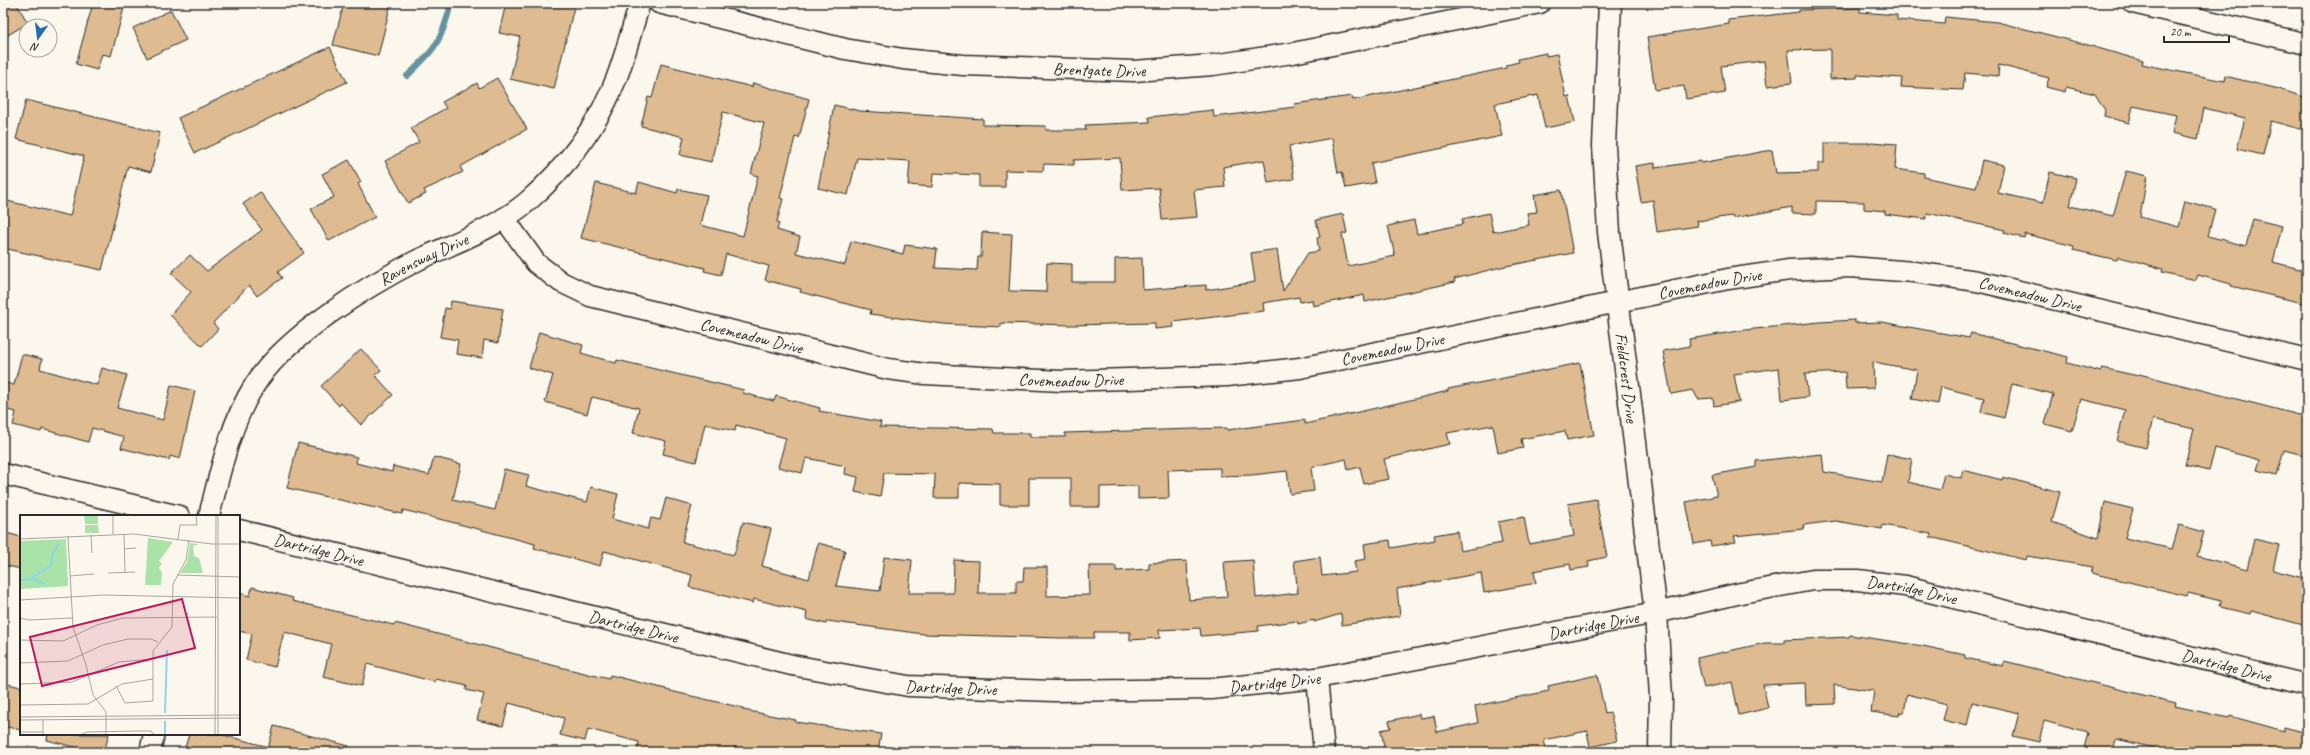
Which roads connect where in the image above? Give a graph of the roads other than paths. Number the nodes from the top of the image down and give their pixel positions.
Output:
1 (640, 3) edge
2 (659, 3) edge
3 (1540, 3) edge
4 (1610, 3) edge
5 (2133, 3) edge
6 (2307, 44) edge
7 (504, 218) junction
8 (1616, 303) junction
9 (2307, 360) edge
10 (3, 474) edge
11 (175, 515) edge
12 (208, 515) edge
13 (240, 530) edge
14 (1656, 613) junction
15 (1317, 678) junction
16 (2307, 685) edge
17 (154, 735) edge
18 (150, 752) edge
19 (1324, 752) edge
20 (1660, 752) edge

1 - 7 street, Ravensway Drive
2 - 3 street, Brentgate Drive
4 - 8 street, Fieldcrest Drive
5 - 6 street
7 - 8 street, Covemeadow Drive
7 - 12 street, Ravensway Drive
8 - 9 street, Covemeadow Drive
8 - 14 street, Fieldcrest Drive
10 - 11 street
13 - 15 street, Dartridge Drive
14 - 15 street, Dartridge Drive
14 - 16 street, Dartridge Drive
14 - 20 street, Fieldcrest Drive
15 - 19 street
17 - 18 street

